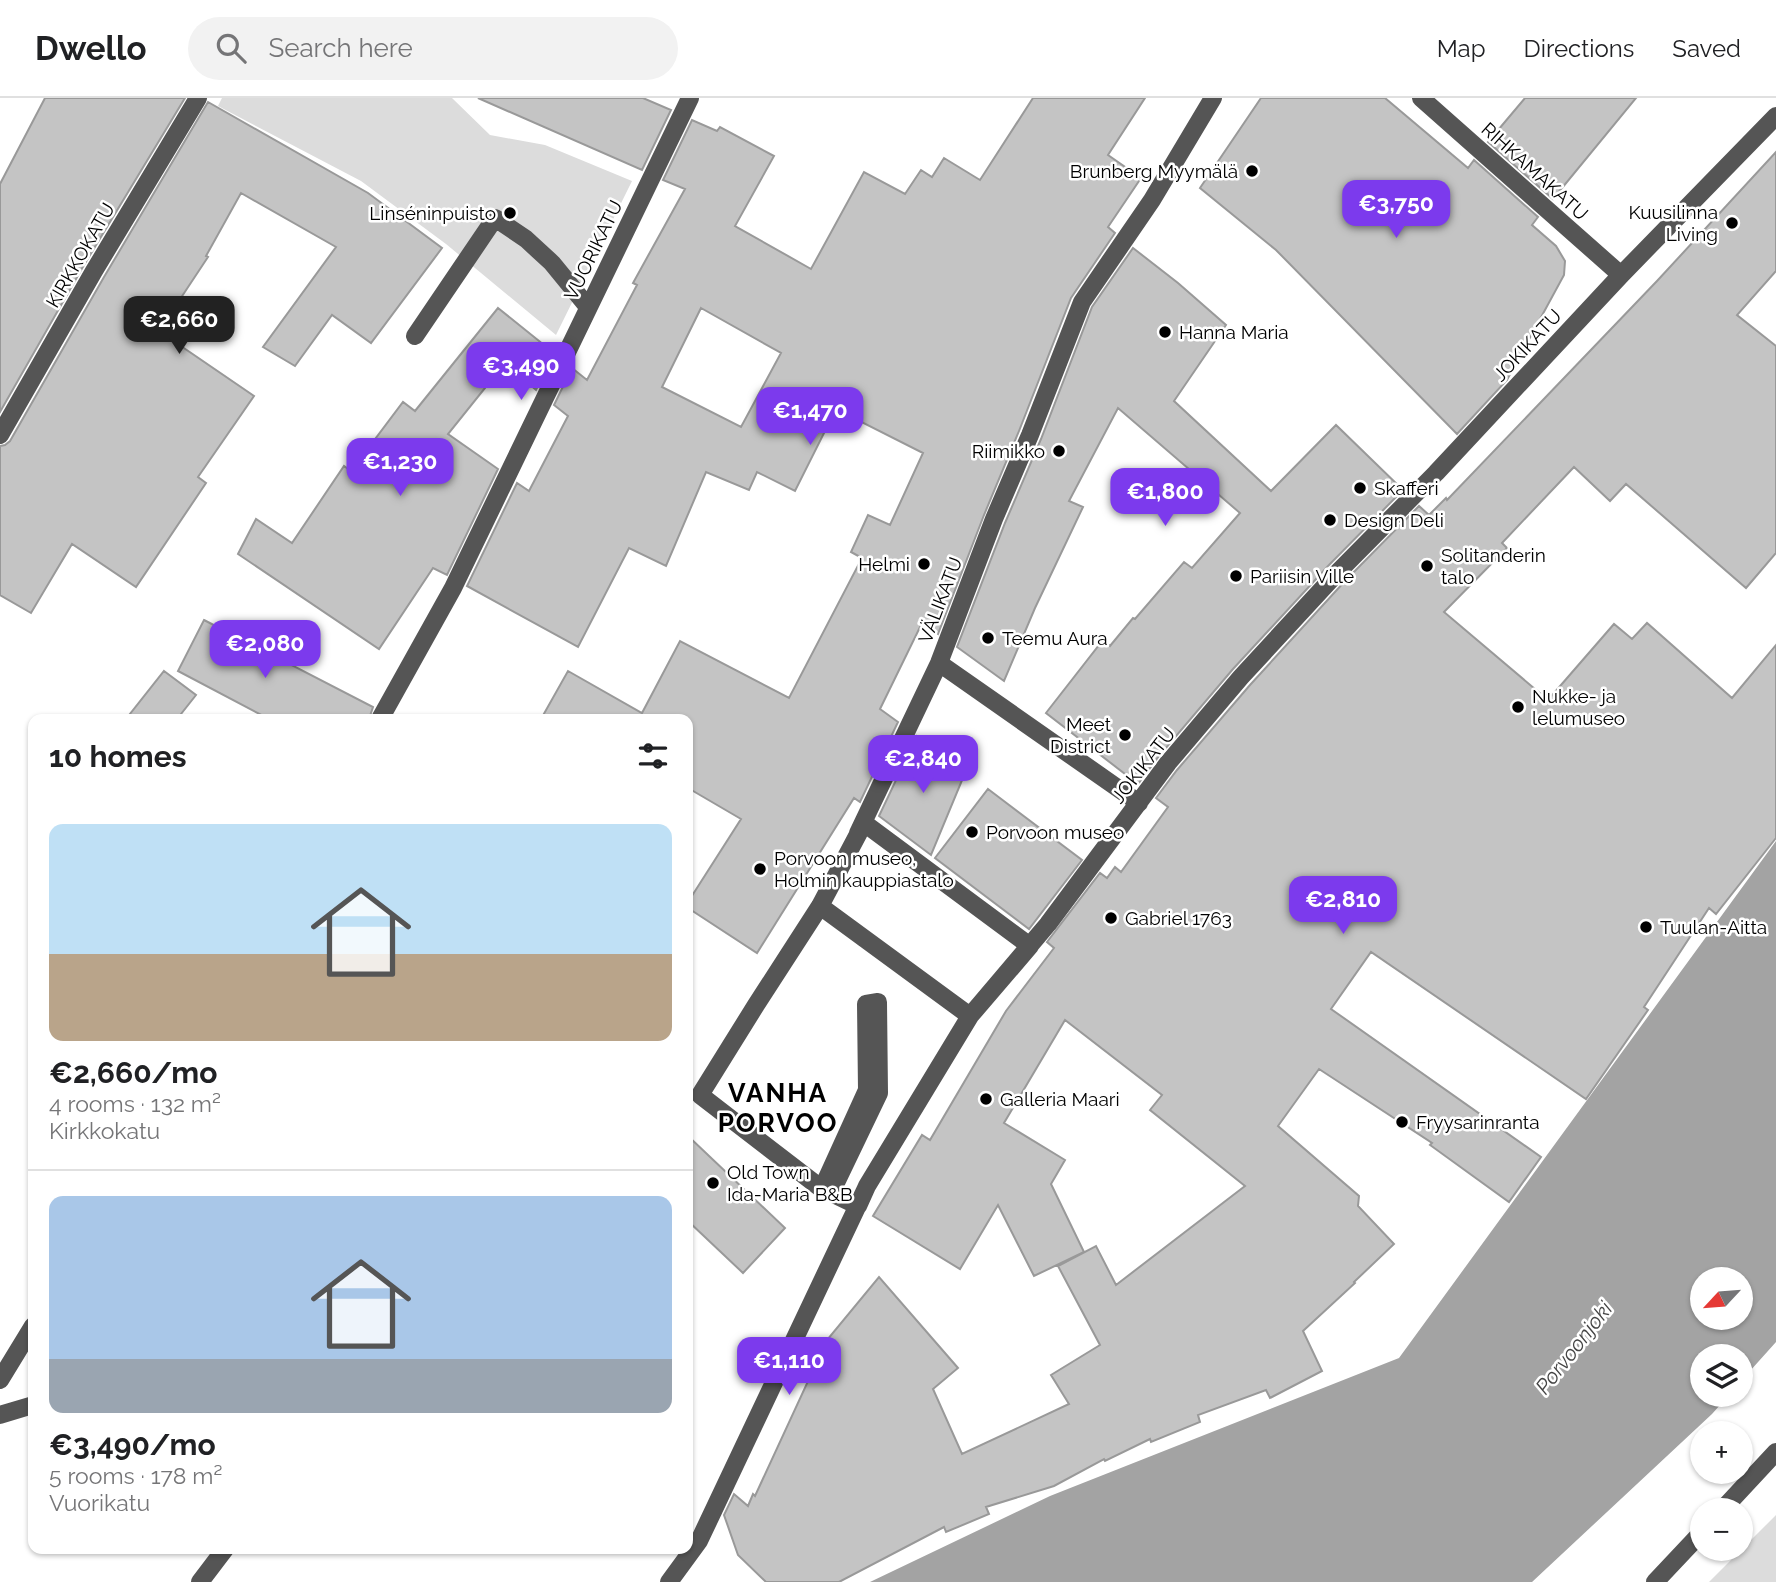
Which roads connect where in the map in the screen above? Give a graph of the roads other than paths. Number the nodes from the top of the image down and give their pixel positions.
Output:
1 (198, 98) edge
2 (690, 98) edge
3 (1213, 98) edge
4 (1421, 98) edge
5 (1776, 116) edge
6 (1621, 275) junction
7 (588, 307) junction
8 (415, 336) dead end
9 (0, 435) edge
10 (939, 663) junction
11 (383, 714) edge
12 (1139, 803) junction
13 (864, 823) junction
14 (820, 906) junction
15 (1030, 946) junction
16 (970, 1016) junction
17 (694, 1101) edge
18 (858, 1206) junction
19 (28, 1334) edge
20 (0, 1380) edge
21 (28, 1407) edge
22 (0, 1416) edge
23 (1776, 1452) edge
24 (1733, 1498) edge
25 (1690, 1545) edge
26 (693, 1549) edge
27 (221, 1554) edge
28 (689, 1554) edge
29 (200, 1582) edge
30 (669, 1582) edge
31 (1655, 1582) edge

1 - 9 street, KIRKKOKATU
2 - 7 street, VUORIKATU
3 - 10 street, VÄLIKATU
4 - 6 street, RIHKAMAKATU
5 - 6 street, JOKIKATU
6 - 12 street, JOKIKATU
7 - 8 street
7 - 11 street, VUORIKATU
10 - 12 street
10 - 13 street, VÄLIKATU
12 - 15 street, JOKIKATU
13 - 14 street, VÄLIKATU
13 - 15 street
14 - 16 street
14 - 17 street
15 - 16 street, JOKIKATU
16 - 18 street, JOKIKATU
17 - 18 street
18 - 26 street
19 - 20 street
21 - 22 street
23 - 24 street
25 - 31 street
27 - 29 street
28 - 30 street

